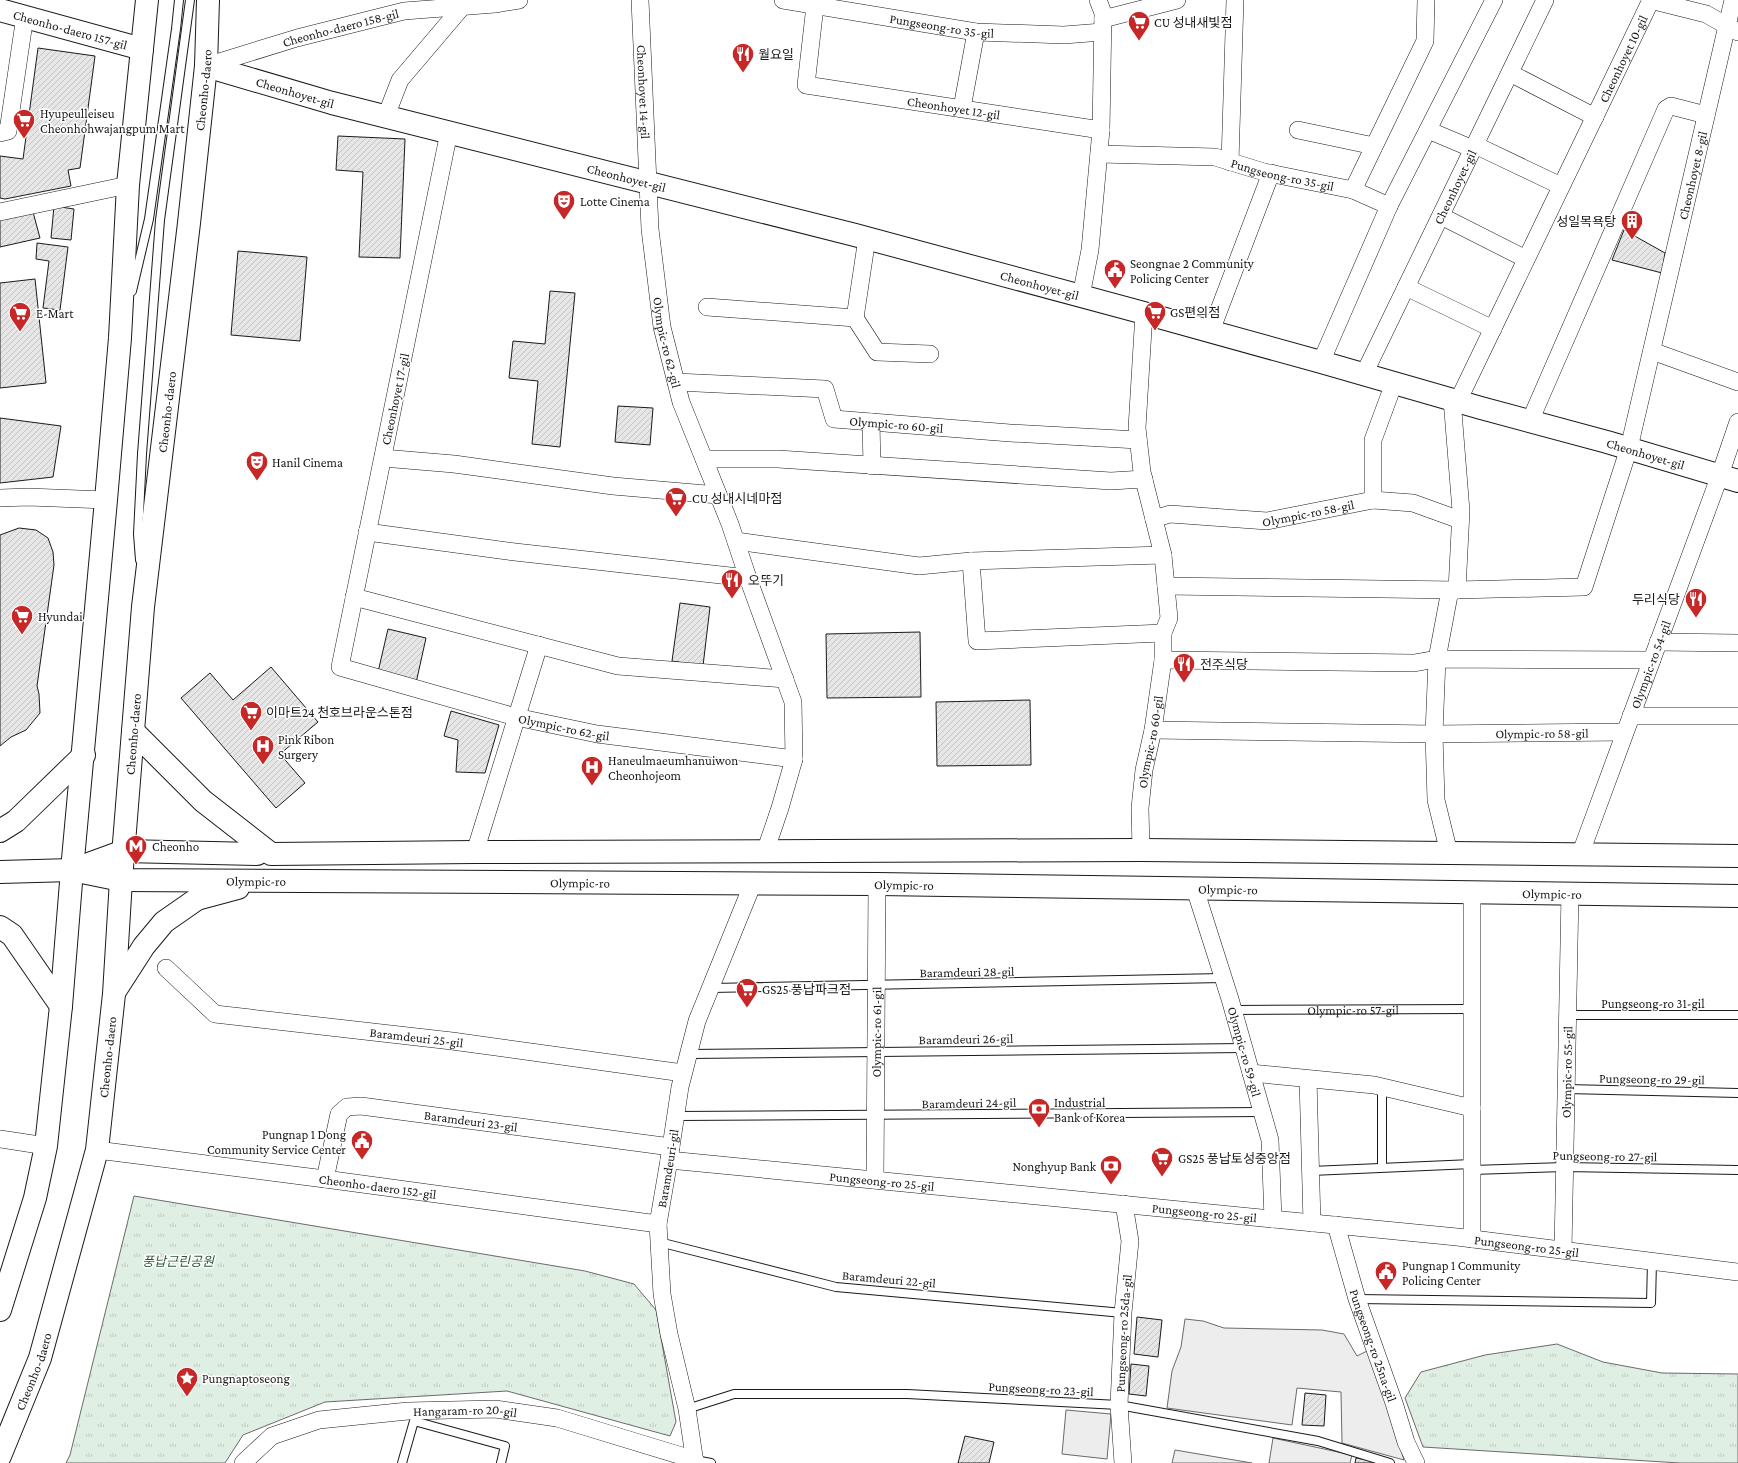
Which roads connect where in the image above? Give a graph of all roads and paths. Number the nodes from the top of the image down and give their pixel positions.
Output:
1 (147, 0) edge
2 (178, 0) edge
3 (190, 0) edge
4 (208, 0) edge
5 (520, 0) edge
6 (640, 0) edge
7 (783, 0) edge
8 (1098, 0) edge
9 (1177, 0) edge
10 (1235, 0) edge
11 (1426, 0) edge
12 (1494, 0) edge
13 (1545, 0) edge
14 (1650, 0) edge
15 (1733, 0) edge
16 (474, 4) edge
17 (815, 6) junction
18 (0, 10) edge
19 (25, 16) junction
20 (1102, 26) junction
21 (1733, 28) edge
22 (976, 32) junction
23 (142, 49) junction
24 (206, 66) junction
25 (1510, 73) junction
26 (962, 108) junction
27 (1706, 115) junction
28 (386, 116) junction
29 (1595, 117) junction
30 (1101, 130) junction
31 (1298, 130) dead end
32 (1428, 130) junction
33 (449, 132) junction
34 (0, 133) edge
35 (1374, 146) junction
36 (1474, 147) junction
37 (1099, 154) junction
38 (1230, 162) junction
39 (1270, 173) junction
40 (649, 183) junction
41 (128, 185) junction
42 (1561, 186) junction
43 (1353, 190) junction
44 (1389, 206) junction
45 (0, 212) edge
46 (1441, 216) junction
47 (867, 238) junction
48 (1526, 259) junction
49 (1406, 287) junction
50 (1081, 296) junction
51 (707, 307) dead end
52 (1144, 313) junction
53 (855, 318) junction
54 (1493, 329) junction
55 (1211, 331) junction
56 (120, 338) junction
57 (1652, 351) junction
58 (930, 354) dead end
59 (1321, 362) junction
60 (1364, 374) junction
61 (676, 382) junction
62 (1738, 382) edge
63 (1394, 383) junction
64 (1455, 400) junction
65 (870, 422) junction
66 (1530, 422) junction
67 (1738, 422) edge
68 (1138, 440) junction
69 (1629, 448) junction
70 (383, 458) junction
71 (704, 459) junction
72 (872, 466) junction
73 (1729, 478) edge
74 (1144, 479) junction
75 (718, 495) junction
76 (0, 498) edge
77 (106, 500) junction
78 (1373, 500) junction
79 (1154, 519) junction
80 (1460, 520) junction
81 (367, 532) junction
82 (736, 541) junction
83 (1163, 554) junction
84 (971, 561) junction
85 (748, 578) junction
86 (1166, 586) junction
87 (1454, 590) junction
88 (354, 597) junction
89 (143, 607) junction
90 (1163, 633) junction
91 (1658, 642) junction
92 (1738, 643) edge
93 (539, 646) junction
94 (1437, 659) junction
95 (1163, 660) junction
96 (1652, 660) junction
97 (340, 667) joint
98 (785, 679) junction
99 (1631, 716) junction
100 (1738, 716) edge
101 (516, 717) junction
102 (1153, 730) junction
103 (133, 731) junction
104 (1625, 732) junction
105 (1434, 734) junction
106 (84, 755) junction
107 (794, 759) junction
108 (0, 831) edge
109 (124, 850) junction
110 (1141, 850) junction
111 (475, 852) junction
112 (765, 852) junction
113 (1449, 853) junction
114 (264, 854) junction
115 (1580, 855) junction
116 (1738, 856) edge
117 (72, 870) junction
118 (0, 872) edge
119 (121, 880) junction
120 (216, 880) junction
121 (269, 880) junction
122 (753, 883) junction
123 (877, 884) junction
124 (1195, 888) junction
125 (1472, 892) junction
126 (1570, 894) junction
127 (1738, 896) edge
128 (0, 927) edge
129 (166, 968) dead end
130 (1223, 978) junction
131 (876, 986) junction
132 (711, 988) junction
133 (114, 994) junction
134 (61, 1006) junction
135 (1472, 1009) junction
136 (1233, 1010) junction
137 (1567, 1015) junction
138 (1738, 1015) edge
139 (1244, 1048) junction
140 (876, 1053) junction
141 (688, 1054) junction
142 (683, 1073) junction
143 (1251, 1073) junction
144 (1308, 1079) junction
145 (1382, 1087) junction
146 (1566, 1089) junction
147 (1738, 1093) edge
148 (1472, 1108) junction
149 (1262, 1112) junction
150 (875, 1115) junction
151 (676, 1116) junction
152 (0, 1139) edge
153 (46, 1146) junction
154 (97, 1150) junction
155 (670, 1154) junction
156 (1472, 1167) junction
157 (1565, 1167) junction
158 (1382, 1168) junction
159 (1738, 1170) edge
160 (1311, 1171) junction
161 (325, 1178) junction
162 (875, 1180) junction
163 (1124, 1204) junction
164 (1273, 1219) junction
165 (1312, 1223) junction
166 (658, 1224) junction
167 (1336, 1225) junction
168 (1472, 1239) junction
169 (658, 1242) junction
170 (1564, 1250) junction
171 (1652, 1262) junction
172 (1738, 1272) edge
173 (2, 1296) edge
174 (1357, 1299) junction
175 (1123, 1313) junction
176 (1119, 1405) junction
177 (687, 1409) junction
178 (414, 1416) junction
179 (0, 1456) edge
180 (700, 1462) edge
181 (242, 1463) edge
182 (402, 1463) edge
183 (500, 1463) edge
184 (1123, 1463) edge
185 (1390, 1463) edge
186 (1416, 1463) edge

1 - 23 main road
2 - 56 lane
3 - 89 lane
4 - 24 main road, Cheonho-daero
5 - 16 street, Cheonho-daero 158-gil
6 - 40 street, Cheonhoyet 14-gil
7 - 17 street, Pungseong-ro 35-gil
8 - 20 street
9 - 20 street, Pungseong-ro 35-gil
10 - 38 street, Pungseong-ro 35-gil
11 - 35 street, Pungseong-ro 35-gil
12 - 32 street
13 - 25 street, Cheonhoyet-gil
14 - 21 street
14 - 29 street, Cheonhoyet 10-gil
15 - 21 street, Cheonhoyet 8-gil
16 - 24 street, Cheonho-daero 158-gil
16 - 28 street
17 - 22 street, Pungseong-ro 35-gil
17 - 26 street, Cheonhoyet 12-gil
18 - 19 main road, Cheonho-daero 157-gil
19 - 23 main road, Cheonho-daero 157-gil
19 - 34 street
20 - 22 street, Pungseong-ro 35-gil
20 - 30 street
21 - 27 street, Cheonhoyet 8-gil
22 - 26 street
23 - 41 main road
24 - 28 main road, Cheonhoyet-gil
24 - 89 main road, Cheonho-daero
25 - 29 street, Cheonhoyet 10-gil
25 - 36 street, Cheonhoyet-gil
26 - 30 street, Cheonhoyet 12-gil
27 - 57 street, Cheonhoyet 8-gil
27 - 66 street
28 - 33 main road, Cheonhoyet-gil
29 - 42 street, Cheonhoyet 10-gil
30 - 37 street
31 - 35 street
32 - 36 street
32 - 44 street
33 - 40 main road, Cheonhoyet-gil
33 - 70 street, Cheonhoyet 17-gil
35 - 43 street, Pungseong-ro 35-gil
36 - 42 street
36 - 46 street, Cheonhoyet-gil
37 - 38 street
37 - 50 street
38 - 39 street, Pungseong-ro 35-gil
39 - 43 street, Pungseong-ro 35-gil
39 - 55 street
40 - 47 main road, Cheonhoyet-gil
40 - 61 street, Olympic-ro 62-gil
41 - 45 street
41 - 56 main road
42 - 48 street, Cheonhoyet 10-gil
43 - 44 street, Pungseong-ro 35-gil
44 - 59 street
46 - 48 street
46 - 49 street, Cheonhoyet-gil
47 - 50 main road, Cheonhoyet-gil
47 - 53 street
48 - 54 street, Cheonhoyet 10-gil
49 - 54 street
49 - 60 street, Cheonhoyet-gil
50 - 52 main road, Cheonhoyet-gil
51 - 53 street
52 - 55 main road, Cheonhoyet-gil
52 - 68 street, Olympic-ro 60-gil
53 - 58 street
54 - 64 street, Cheonhoyet 10-gil
55 - 59 main road, Cheonhoyet-gil
56 - 77 main road
57 - 62 street
57 - 69 street, Cheonhoyet 8-gil
59 - 60 main road, Cheonhoyet-gil
60 - 63 main road, Cheonhoyet-gil
61 - 65 street, Olympic-ro 60-gil
61 - 71 street, Olympic-ro 62-gil
63 - 64 main road, Cheonhoyet-gil
63 - 78 street
64 - 66 main road, Cheonhoyet-gil
64 - 80 street
65 - 68 street, Olympic-ro 60-gil
65 - 72 street
66 - 69 main road, Cheonhoyet-gil
67 - 73 street, Olympic-ro 54-gil
68 - 74 street, Olympic-ro 60-gil
69 - 73 main road, Cheonhoyet-gil
69 - 87 street
70 - 75 street
70 - 81 street, Cheonhoyet 17-gil
71 - 72 street
71 - 75 street, Olympic-ro 62-gil
72 - 74 street
73 - 91 street, Olympic-ro 54-gil
74 - 79 street, Olympic-ro 60-gil
75 - 82 street, Olympic-ro 62-gil
76 - 77 street
77 - 106 main road
78 - 79 street, Olympic-ro 58-gil
78 - 80 street, Olympic-ro 58-gil
79 - 83 street, Olympic-ro 60-gil
80 - 87 street
81 - 85 street
81 - 88 street, Cheonhoyet 17-gil
82 - 84 street
82 - 85 street, Olympic-ro 62-gil
83 - 84 street
83 - 86 street, Olympic-ro 60-gil
84 - 90 street
85 - 98 street, Olympic-ro 62-gil
86 - 87 street
86 - 90 street, Olympic-ro 60-gil
87 - 94 street
88 - 93 street
88 - 97 street, Cheonhoyet 17-gil
89 - 103 main road, Cheonho-daero
90 - 95 street, Olympic-ro 60-gil
91 - 92 street
91 - 96 street, Olympic-ro 54-gil
93 - 98 street
93 - 101 street
94 - 95 street
94 - 96 street
94 - 105 street
95 - 102 street, Olympic-ro 60-gil
96 - 99 street, Olympic-ro 54-gil
97 - 101 street, Olympic-ro 62-gil
98 - 107 street, Olympic-ro 62-gil
99 - 100 street
99 - 104 street, Olympic-ro 54-gil
101 - 107 street, Olympic-ro 62-gil
101 - 111 street
102 - 105 street, Olympic-ro 58-gil
102 - 110 street, Olympic-ro 60-gil
103 - 109 main road, Cheonho-daero
103 - 114 main road
104 - 105 street, Olympic-ro 58-gil
104 - 115 street, Olympic-ro 54-gil
105 - 113 street
106 - 108 main road
106 - 117 main road
107 - 112 street, Olympic-ro 62-gil
109 - 114 main road, Olympic-ro
109 - 117 main road, Olympic-ro
109 - 119 main road, Cheonho-daero
110 - 112 main road, Olympic-ro
110 - 113 main road, Olympic-ro
111 - 112 main road, Olympic-ro
111 - 114 main road, Olympic-ro
113 - 115 main road, Olympic-ro
114 - 120 main road
115 - 116 main road, Olympic-ro
117 - 118 main road, Olympic-ro
117 - 119 main road, Olympic-ro
117 - 134 main road
119 - 120 main road, Olympic-ro
119 - 133 main road, Cheonho-daero
120 - 121 main road, Olympic-ro
121 - 122 main road, Olympic-ro
121 - 133 main road
122 - 123 main road, Olympic-ro
122 - 132 street, Baramdeuri-gil
123 - 124 main road, Olympic-ro
123 - 131 street, Olympic-ro 61-gil
124 - 125 main road, Olympic-ro
124 - 130 street, Olympic-ro 59-gil
125 - 126 main road, Olympic-ro
125 - 135 street
126 - 127 main road, Olympic-ro
126 - 137 street, Olympic-ro 55-gil
128 - 134 main road
129 - 142 street, Baramdeuri 25-gil
130 - 131 lane, Baramdeuri 28-gil
130 - 136 street, Olympic-ro 59-gil
131 - 132 lane, Baramdeuri 28-gil
131 - 140 street, Olympic-ro 61-gil
132 - 141 street, Baramdeuri-gil
133 - 154 main road, Cheonho-daero
134 - 153 main road
135 - 136 lane, Olympic-ro 57-gil
135 - 148 street
136 - 139 street, Olympic-ro 59-gil
137 - 138 lane, Pungseong-ro 31-gil
137 - 146 street, Olympic-ro 55-gil
139 - 140 lane, Baramdeuri 26-gil
139 - 143 street, Olympic-ro 59-gil
140 - 141 lane, Baramdeuri 26-gil
140 - 150 street, Olympic-ro 61-gil
141 - 142 street, Baramdeuri-gil
142 - 151 street, Baramdeuri-gil
143 - 144 street
143 - 149 street, Olympic-ro 59-gil
144 - 145 street
144 - 160 street
145 - 148 street
145 - 158 lane
146 - 147 lane, Pungseong-ro 29-gil
146 - 157 street, Olympic-ro 55-gil
148 - 156 street
149 - 150 lane, Baramdeuri 24-gil
149 - 164 street, Olympic-ro 59-gil
150 - 151 lane, Baramdeuri 24-gil
150 - 162 street, Olympic-ro 61-gil
151 - 155 street, Baramdeuri-gil
152 - 153 street
153 - 173 main road
154 - 161 street, Cheonho-daero 152-gil
154 - 179 main road, Cheonho-daero
155 - 161 street, Baramdeuri 23-gil
155 - 162 street, Pungseong-ro 25-gil
155 - 166 street, Baramdeuri-gil
156 - 157 lane, Pungseong-ro 27-gil
156 - 158 lane, Pungseong-ro 27-gil
156 - 168 street
157 - 159 lane, Pungseong-ro 27-gil
157 - 170 street, Olympic-ro 55-gil
158 - 160 lane, Pungseong-ro 27-gil
160 - 165 street
161 - 166 street, Cheonho-daero 152-gil
162 - 163 street, Pungseong-ro 25-gil
163 - 164 street, Pungseong-ro 25-gil
163 - 175 street, Pungseong-ro 25da-gil
164 - 165 street, Pungseong-ro 25-gil
165 - 167 street, Pungseong-ro 25-gil
166 - 169 street, Baramdeuri-gil
167 - 168 street, Pungseong-ro 25-gil
167 - 174 street, Pungseong-ro 25na-gil
168 - 170 street, Pungseong-ro 25-gil
169 - 175 lane, Baramdeuri 22-gil
169 - 177 street, Baramdeuri-gil
170 - 171 street, Pungseong-ro 25-gil
171 - 172 street, Pungseong-ro 25-gil
171 - 174 lane
174 - 186 street, Pungseong-ro 25na-gil
175 - 176 street, Pungseong-ro 25da-gil
176 - 177 lane, Pungseong-ro 23-gil
176 - 184 street, Pungseong-ro 25da-gil
176 - 185 lane, Pungseong-ro 23-gil
177 - 180 street, Baramdeuri-gil
178 - 180 street, Hangaram-ro 20-gil
178 - 181 street, Hangaram-ro 20-gil
178 - 182 lane
178 - 183 lane

